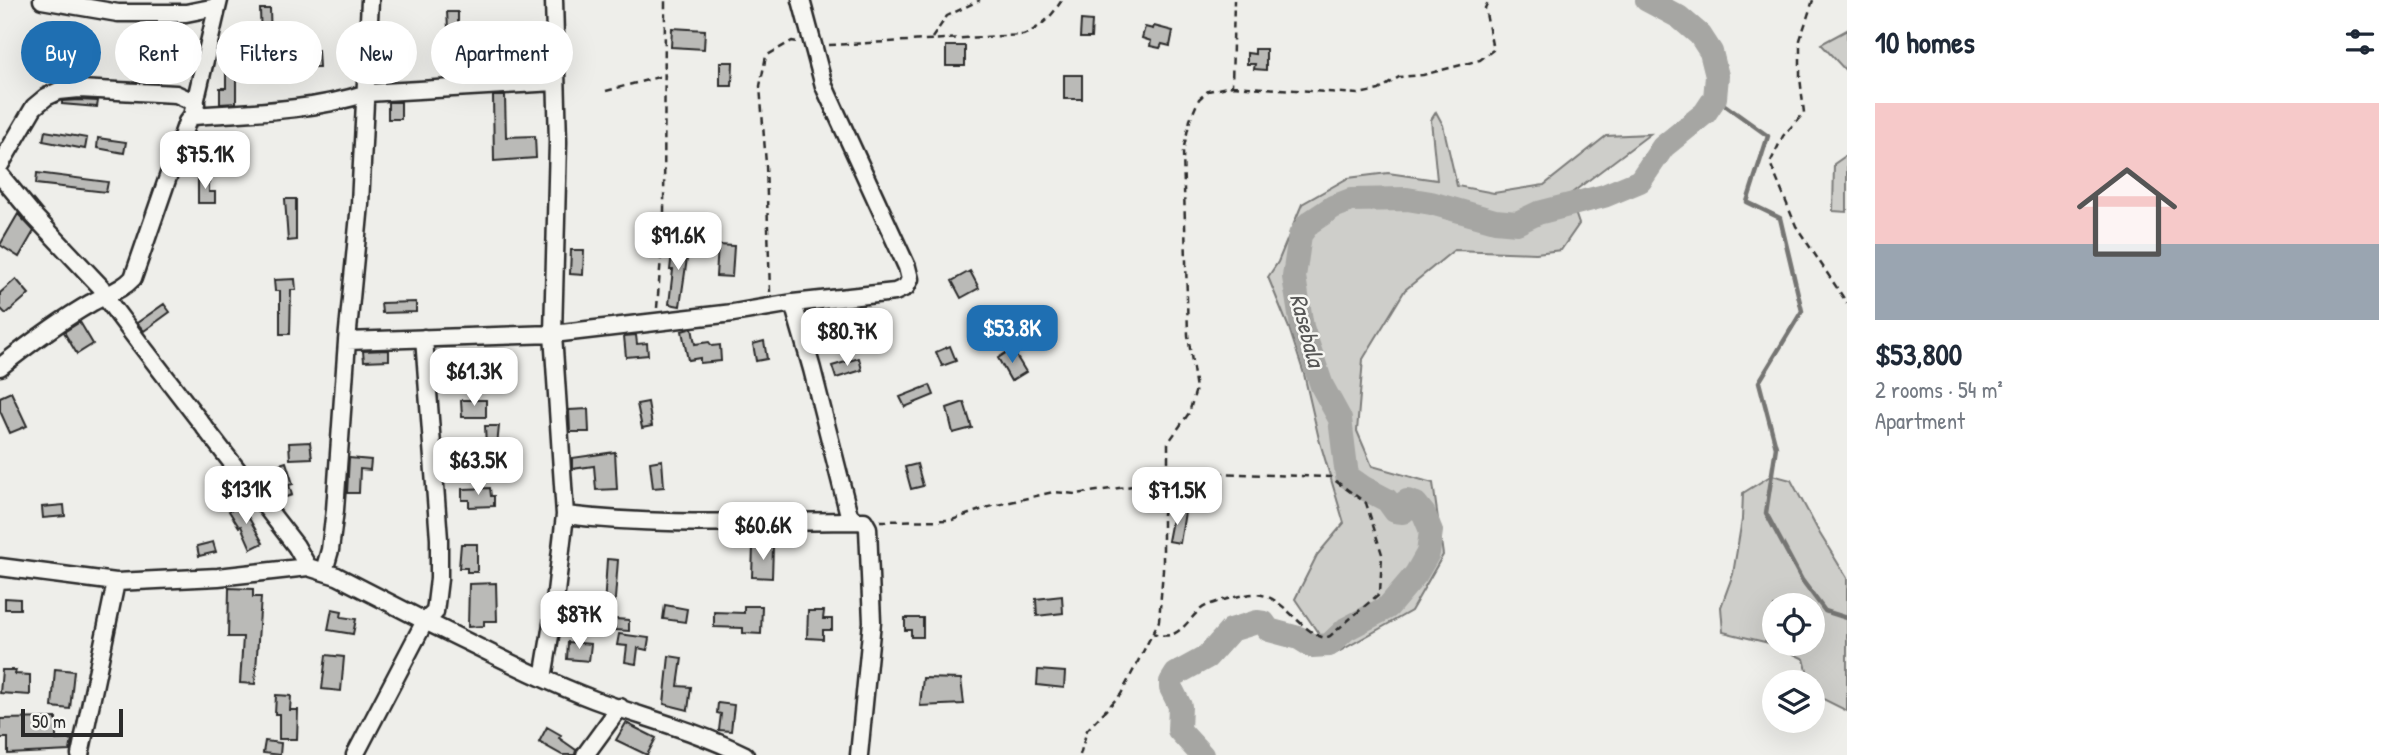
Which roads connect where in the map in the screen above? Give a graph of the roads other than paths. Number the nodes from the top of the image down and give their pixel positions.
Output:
1 (42, 0) edge
2 (370, 0) edge
3 (554, 0) edge
4 (802, 0) edge
5 (218, 4) edge
6 (554, 21) edge
7 (521, 84) edge
8 (555, 84) edge
9 (367, 93) junction
10 (194, 109) junction
11 (0, 166) edge
12 (0, 176) edge
13 (105, 297) junction
14 (793, 303) junction
15 (553, 334) junction
16 (424, 338) junction
17 (347, 341) junction
18 (0, 367) edge
19 (565, 515) junction
20 (859, 522) junction
21 (0, 567) edge
22 (316, 569) junction
23 (116, 582) junction
24 (425, 621) junction
25 (543, 678) junction
26 (620, 707) junction
27 (80, 755) edge
28 (355, 755) edge
29 (585, 755) edge
30 (746, 755) edge
31 (859, 755) edge

1 - 5 street
2 - 9 street
3 - 6 street
4 - 14 street
5 - 10 street
7 - 9 street
8 - 15 street
9 - 10 street
9 - 17 street
10 - 11 street
10 - 13 street
12 - 13 street
13 - 18 street
13 - 22 street
14 - 15 street
14 - 20 street
15 - 16 street
15 - 19 street
16 - 17 street
16 - 24 street
17 - 22 street
19 - 20 street
19 - 25 street
20 - 31 street
21 - 23 street
22 - 23 street
22 - 24 street
23 - 27 street
24 - 25 street
24 - 28 street
25 - 26 street
26 - 29 street
26 - 30 street

